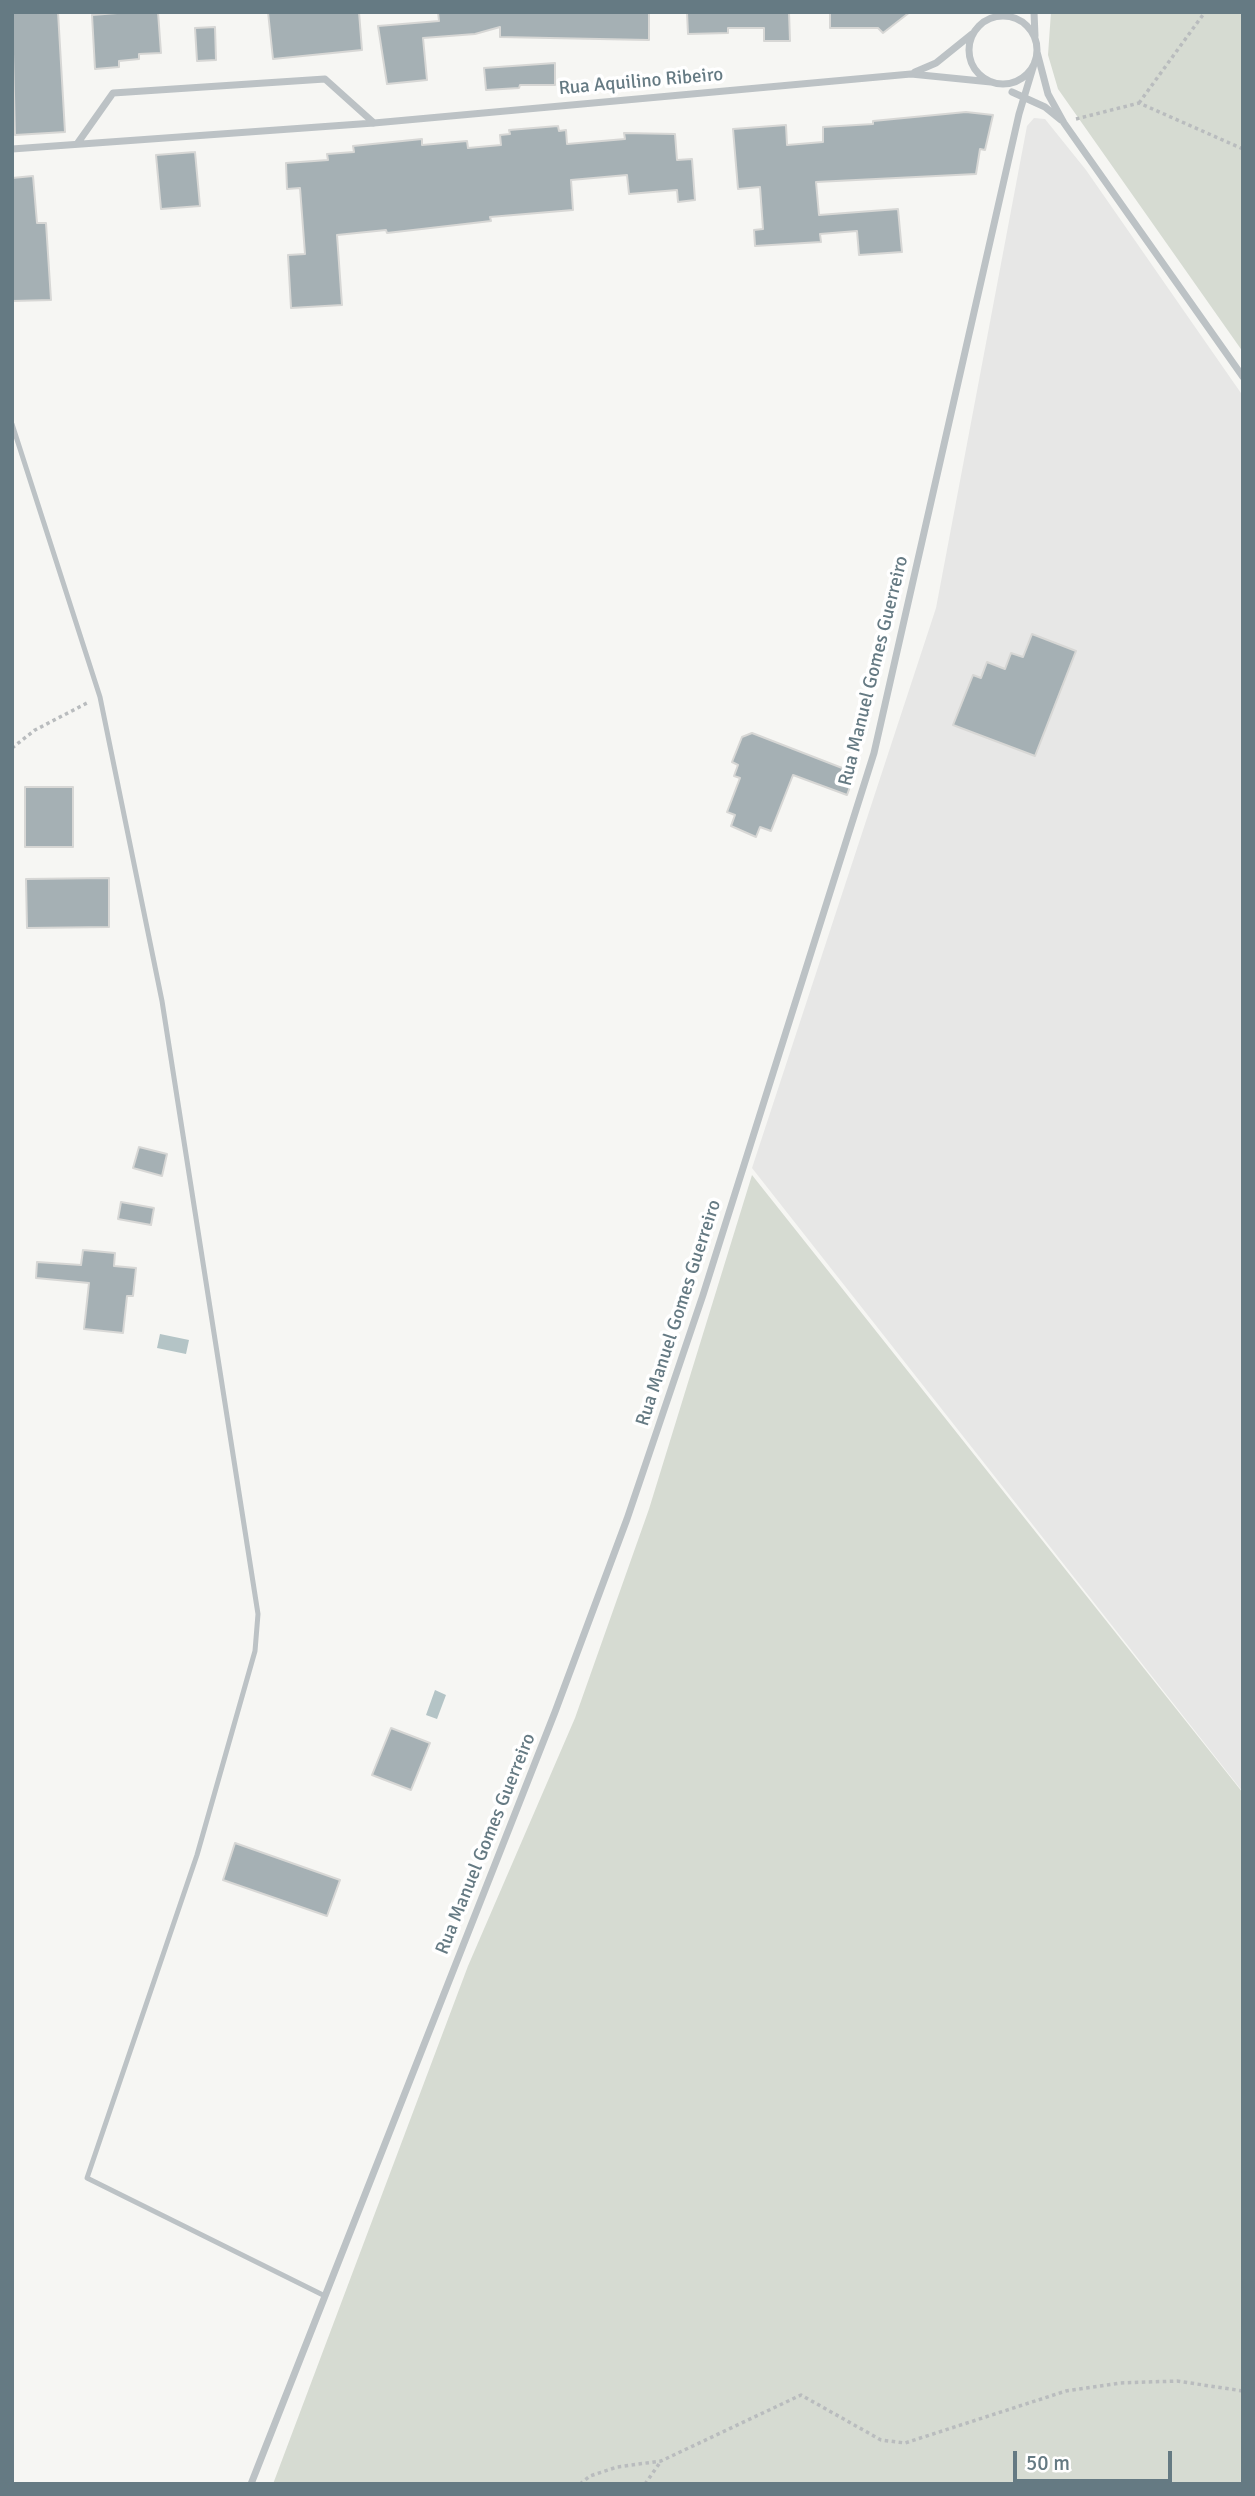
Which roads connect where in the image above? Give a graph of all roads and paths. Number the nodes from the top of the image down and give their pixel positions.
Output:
1 (1000, 12) edge
2 (1034, 12) edge
3 (1205, 12) edge
4 (988, 20) junction
5 (973, 33) junction
6 (1035, 41) junction
7 (1037, 52) junction
8 (1035, 61) junction
9 (911, 74) junction
10 (995, 83) junction
11 (1012, 92) junction
12 (1024, 97) junction
13 (1038, 103) junction
14 (1139, 103) junction
15 (1019, 114) junction
16 (374, 123) junction
17 (1064, 123) junction
18 (77, 144) junction
19 (12, 149) edge
20 (1243, 149) edge
21 (1243, 377) edge
22 (12, 424) edge
23 (100, 697) junction
24 (12, 748) edge
25 (324, 2296) junction
26 (1243, 2391) edge
27 (661, 2461) junction
28 (251, 2484) edge
29 (580, 2484) edge
30 (645, 2484) edge

1 - 4 street
2 - 6 street
3 - 14 path
4 - 5 street
4 - 6 street
5 - 9 street
5 - 10 street
6 - 7 street
7 - 8 street
7 - 17 street
8 - 10 street
8 - 12 street, Rua Manuel Gomes Guerreiro
9 - 10 street
9 - 16 street, Rua Aquilino Ribeiro
10 - 11 street
11 - 12 street
11 - 15 street
12 - 13 street
12 - 15 street, Rua Manuel Gomes Guerreiro
13 - 15 street
13 - 17 street
14 - 17 path
14 - 20 path
15 - 25 street, Rua Manuel Gomes Guerreiro
16 - 18 street, Rua Aquilino Ribeiro
16 - 18 street
17 - 21 street
18 - 19 street, Rua Aquilino Ribeiro
22 - 23 lane
23 - 24 path
23 - 25 lane
25 - 28 street, Rua Manuel Gomes Guerreiro
26 - 27 path
27 - 29 path
27 - 30 path

